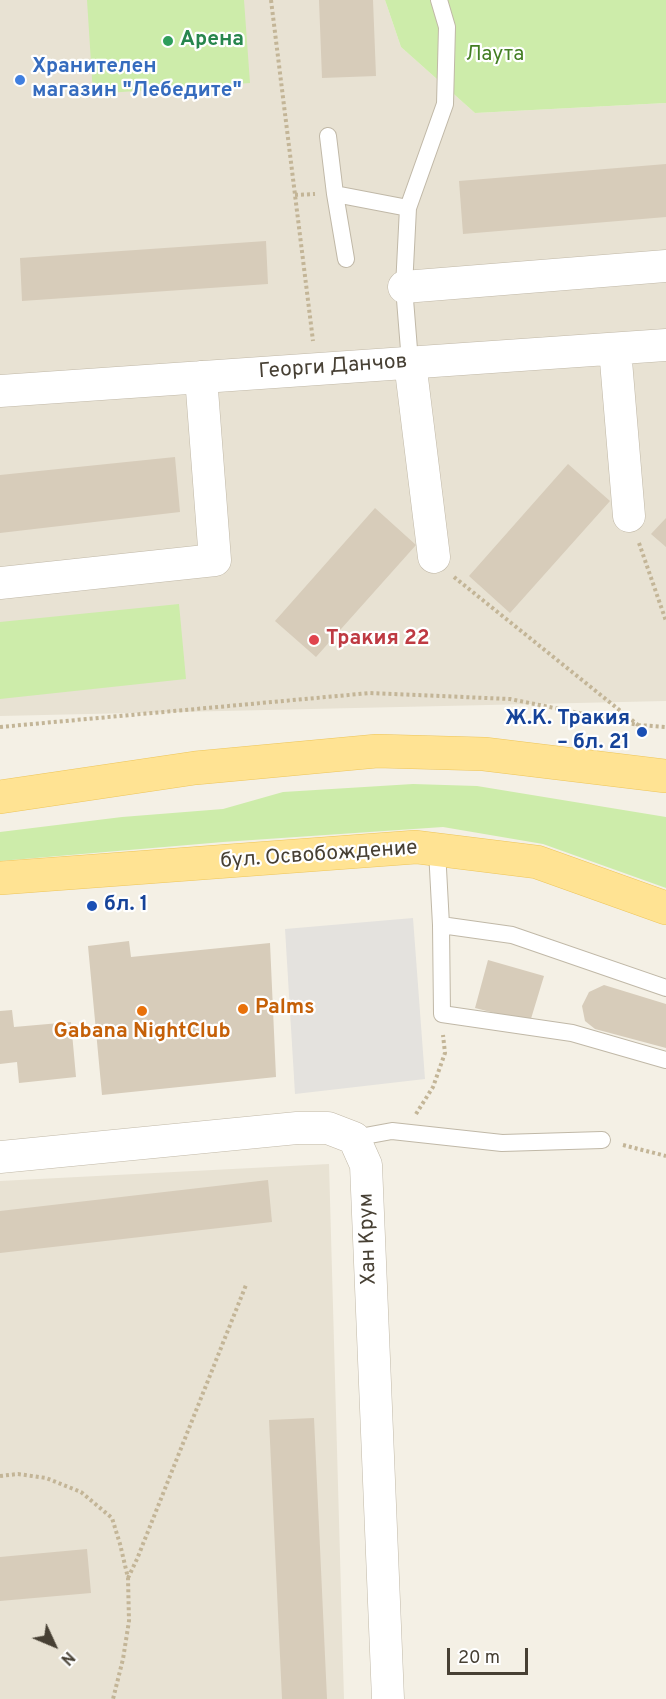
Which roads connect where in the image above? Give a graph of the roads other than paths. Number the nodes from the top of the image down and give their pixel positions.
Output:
1 (439, 0) edge
2 (328, 135) dead end
3 (335, 194) junction
4 (408, 208) junction
5 (345, 259) dead end
6 (666, 266) edge
7 (404, 287) junction
8 (666, 345) edge
9 (615, 349) junction
10 (410, 362) junction
11 (201, 378) junction
12 (0, 391) edge
13 (629, 516) road end
14 (434, 557) road end
15 (0, 583) edge
16 (666, 776) edge
17 (0, 797) edge
18 (437, 850) junction
19 (0, 878) edge
20 (666, 908) edge
21 (441, 925) junction
22 (666, 988) edge
23 (666, 1060) edge
24 (354, 1138) junction
25 (602, 1140) road end
26 (0, 1157) edge
27 (388, 1699) edge

1 - 4 lane
2 - 3 lane
3 - 4 lane
3 - 5 lane
4 - 7 lane
6 - 7 street
7 - 10 lane
8 - 9 street, Георги Данчов
9 - 10 street, Георги Данчов
9 - 13 street
10 - 11 street, Георги Данчов
10 - 14 street
11 - 12 street, Георги Данчов
11 - 15 street
16 - 17 main road
18 - 19 main road, бул. Освобождение
18 - 20 main road, бул. Освобождение
18 - 21 lane
21 - 22 lane
21 - 23 lane
24 - 25 lane
24 - 26 street
24 - 27 street, Хан Крум

